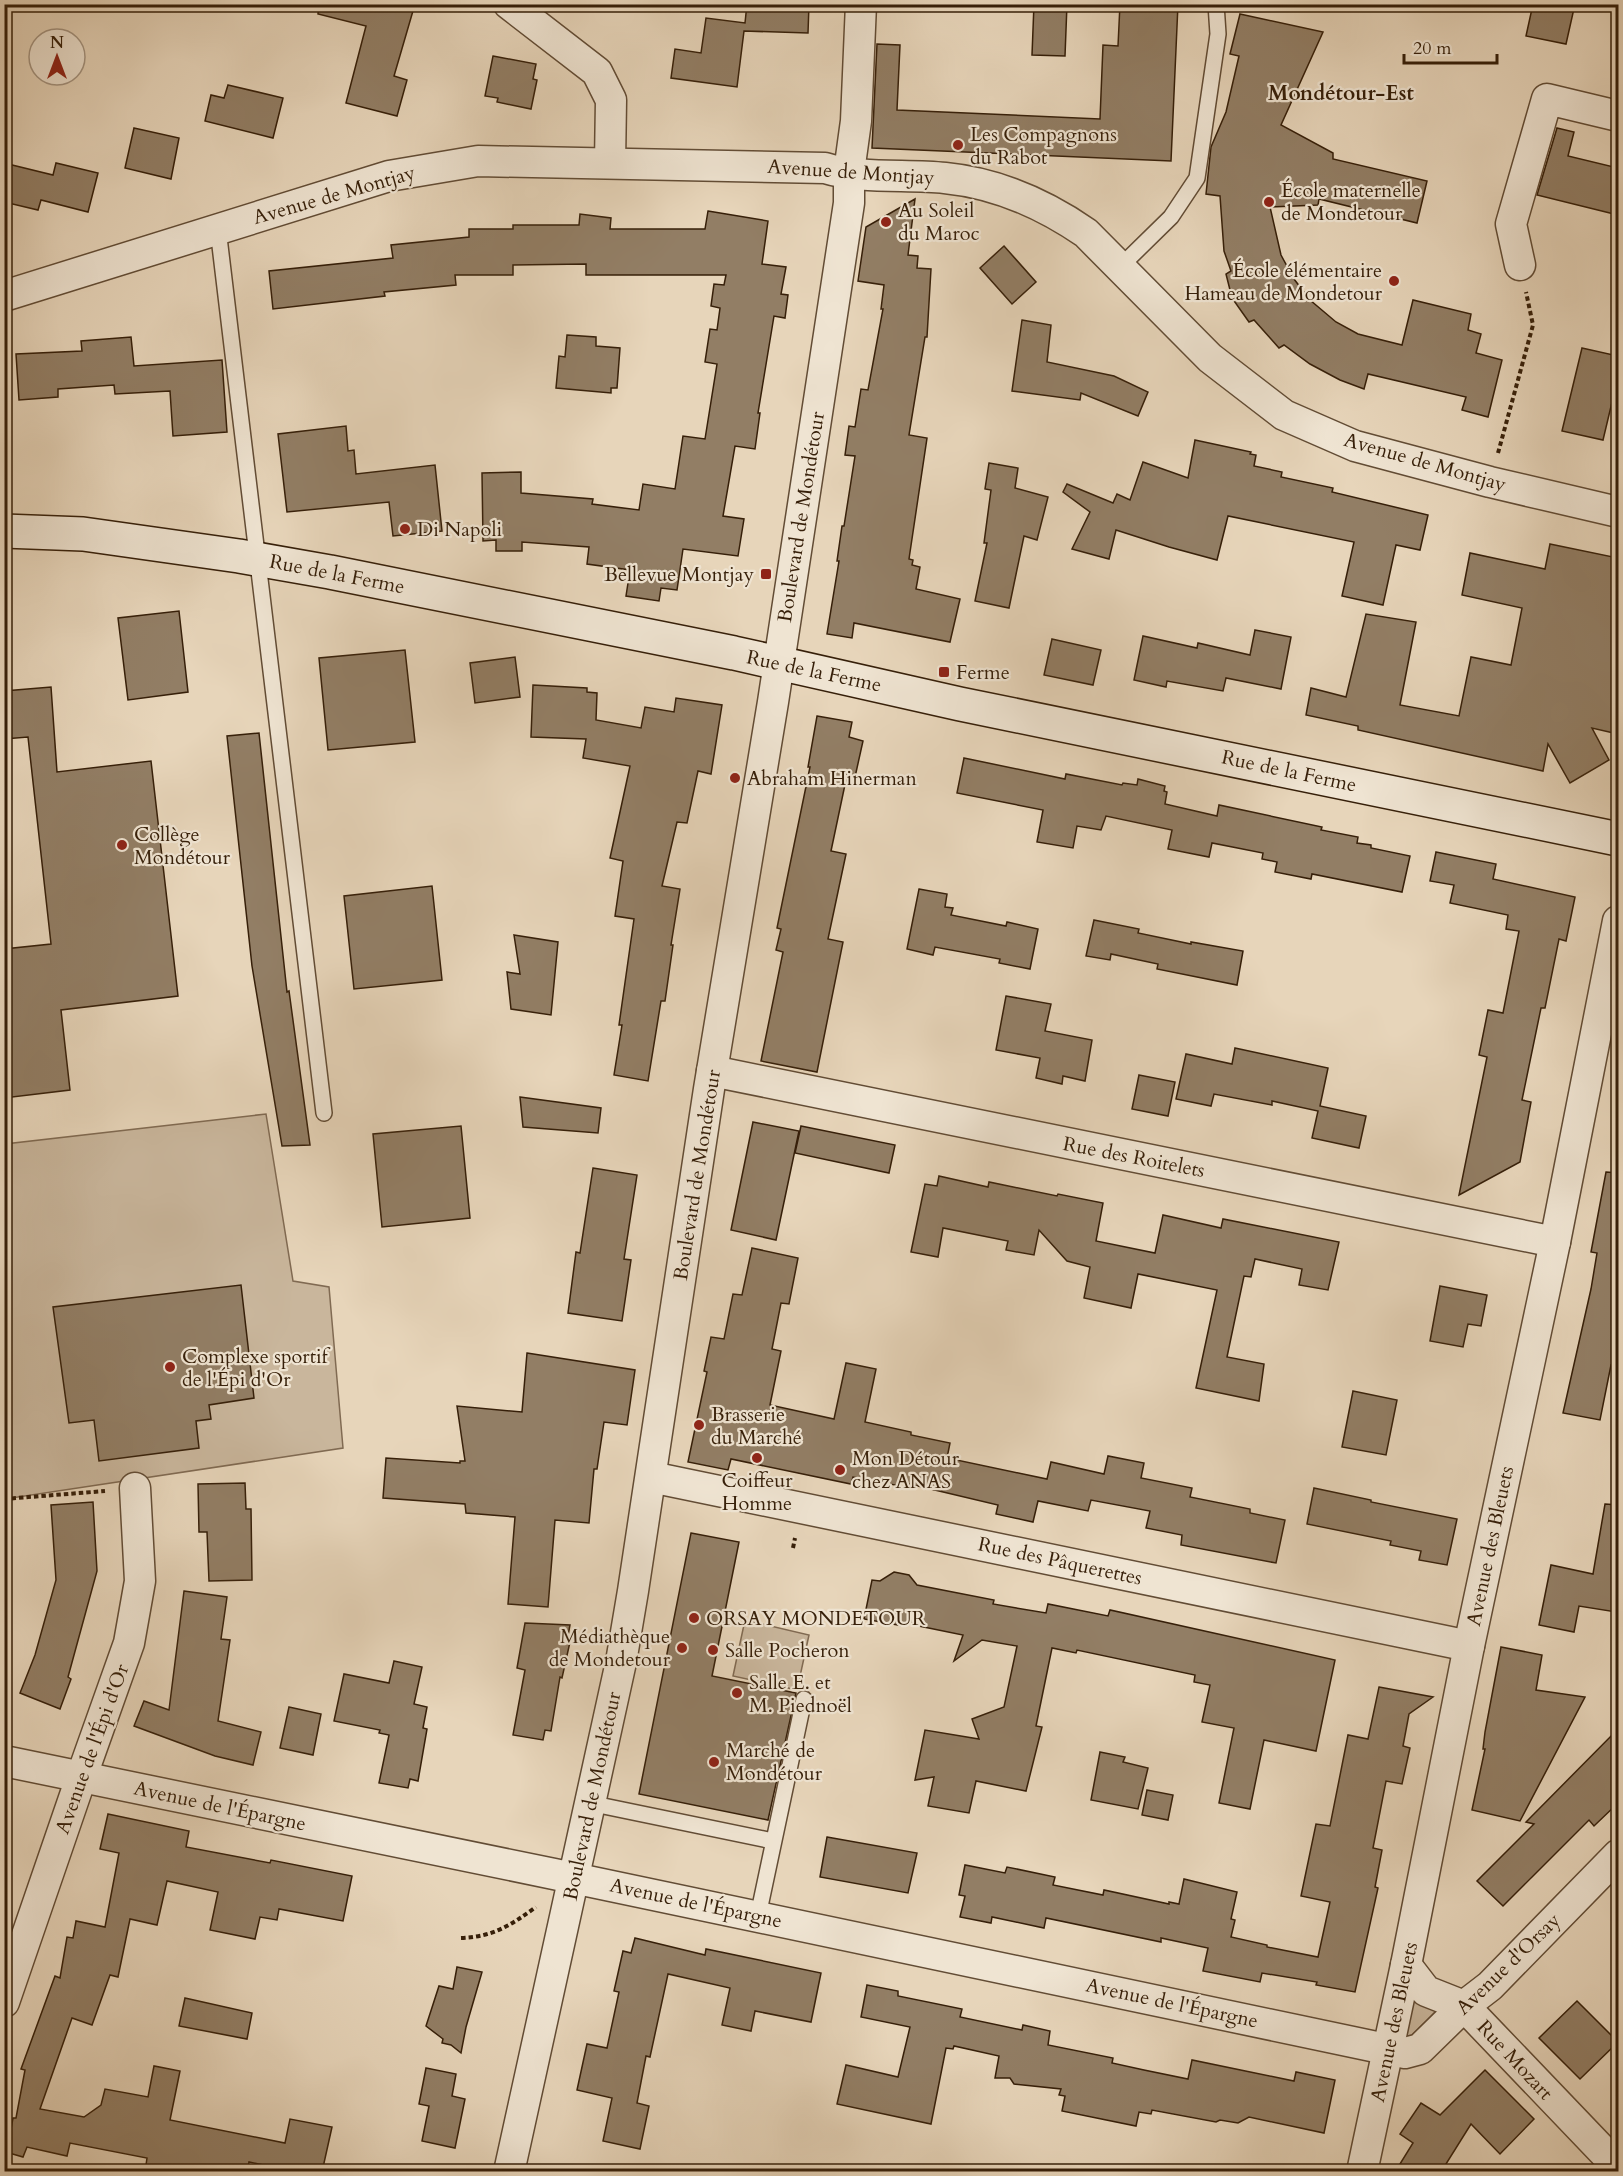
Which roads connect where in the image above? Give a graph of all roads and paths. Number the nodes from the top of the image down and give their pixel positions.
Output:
1 (509, 4) edge
2 (861, 4) edge
3 (1216, 4) edge
4 (1618, 116) edge
5 (610, 163) junction
6 (849, 172) junction
7 (218, 229) junction
8 (1520, 265) joint
9 (1120, 267) junction
10 (4, 296) edge
11 (1490, 482) junction
12 (1618, 512) edge
13 (4, 531) edge
14 (258, 559) junction
15 (779, 664) junction
16 (1618, 839) edge
17 (1618, 921) edge
18 (712, 1071) junction
19 (324, 1113) dead end
20 (1555, 1242) junction
21 (651, 1477) junction
22 (135, 1488) joint
23 (4, 1499) edge
24 (1469, 1646) junction
25 (804, 1700) dead end
26 (4, 1761) edge
27 (81, 1778) junction
28 (589, 1803) junction
29 (773, 1842) junction
30 (1618, 1855) edge
31 (573, 1878) junction
32 (758, 1916) junction
33 (564, 1923) junction
34 (461, 1938) dead end
35 (1406, 1965) junction
36 (4, 2002) edge
37 (1464, 2006) junction
38 (1387, 2050) junction
39 (1618, 2166) edge
40 (508, 2172) edge
41 (1362, 2172) edge

1 - 5 street
2 - 6 street, Boulevard de Mondétour
3 - 9 lane
4 - 8 street
5 - 6 street, Avenue de Montjay
5 - 7 street, Avenue de Montjay
6 - 9 street, Avenue de Montjay
6 - 15 street, Boulevard de Mondétour
7 - 10 street, Avenue de Montjay
7 - 14 lane
8 - 11 path
9 - 11 street, Avenue de Montjay
11 - 12 street, Avenue de Montjay
13 - 14 street, Rue de la Ferme
14 - 15 street, Rue de la Ferme
14 - 19 lane
15 - 16 street, Rue de la Ferme
15 - 18 street, Boulevard de Mondétour
17 - 20 street, Avenue des Bleuets
18 - 20 street, Rue des Roitelets
18 - 21 street, Boulevard de Mondétour
20 - 24 street, Avenue des Bleuets
21 - 24 street, Rue des Pâquerettes
21 - 28 street, Boulevard de Mondétour
22 - 23 path
22 - 27 street, Avenue de l'Épi d'Or
24 - 35 street, Avenue des Bleuets
25 - 29 lane
26 - 27 street, Avenue de l'Épargne
27 - 31 street, Avenue de l'Épargne
27 - 36 street, Avenue de l'Épi d'Or
28 - 29 lane
28 - 31 street, Boulevard de Mondétour
29 - 32 lane
30 - 37 street, Avenue d'Orsay
31 - 32 street, Avenue de l'Épargne
31 - 33 street, Boulevard de Mondétour
32 - 38 street, Avenue de l'Épargne
33 - 34 path
33 - 40 street, Boulevard de Mondétour
35 - 37 street, Rue Mozart
35 - 38 street, Avenue des Bleuets
37 - 38 street, Avenue d'Orsay
37 - 39 street, Rue Mozart
38 - 41 street, Avenue des Bleuets

